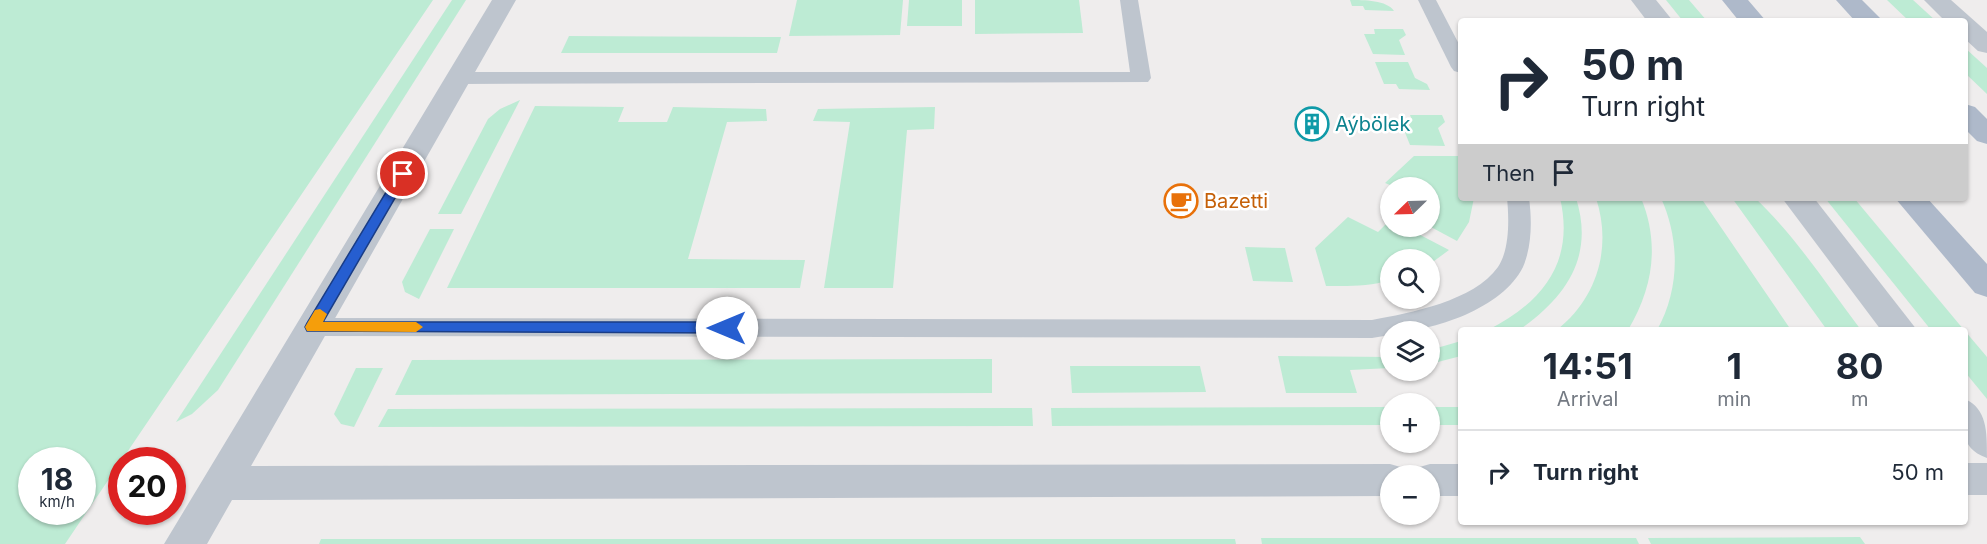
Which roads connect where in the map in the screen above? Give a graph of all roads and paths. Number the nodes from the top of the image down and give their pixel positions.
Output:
1 (504, 0) edge
2 (1129, 0) edge
3 (1427, 0) edge
4 (1643, 0) edge
5 (1734, 0) edge
6 (1848, 0) edge
7 (1936, 0) edge
8 (1658, 18) edge
9 (1750, 18) edge
10 (1867, 18) edge
11 (1957, 18) edge
12 (1968, 29) edge
13 (1987, 45) edge
14 (1458, 61) edge
15 (459, 78) junction
16 (1968, 116) edge
17 (1987, 135) edge
18 (1518, 201) edge
19 (1799, 201) edge
20 (1913, 201) edge
21 (1987, 285) edge
22 (312, 327) junction
23 (1898, 327) edge
24 (1968, 418) edge
25 (1987, 442) edge
26 (1968, 478) edge
27 (1987, 479) edge
28 (1380, 480) edge
29 (1440, 480) edge
30 (1458, 480) edge
31 (221, 483) junction
32 (185, 544) edge

1 - 15 street
2 - 15 lane
3 - 14 lane
4 - 8 street
5 - 9 main road
6 - 10 main road
7 - 11 street
12 - 13 street
15 - 22 street
16 - 17 main road
18 - 22 lane
19 - 23 street
20 - 21 main road
22 - 31 street
24 - 25 street
26 - 27 street
28 - 31 street
29 - 30 street
31 - 32 street

